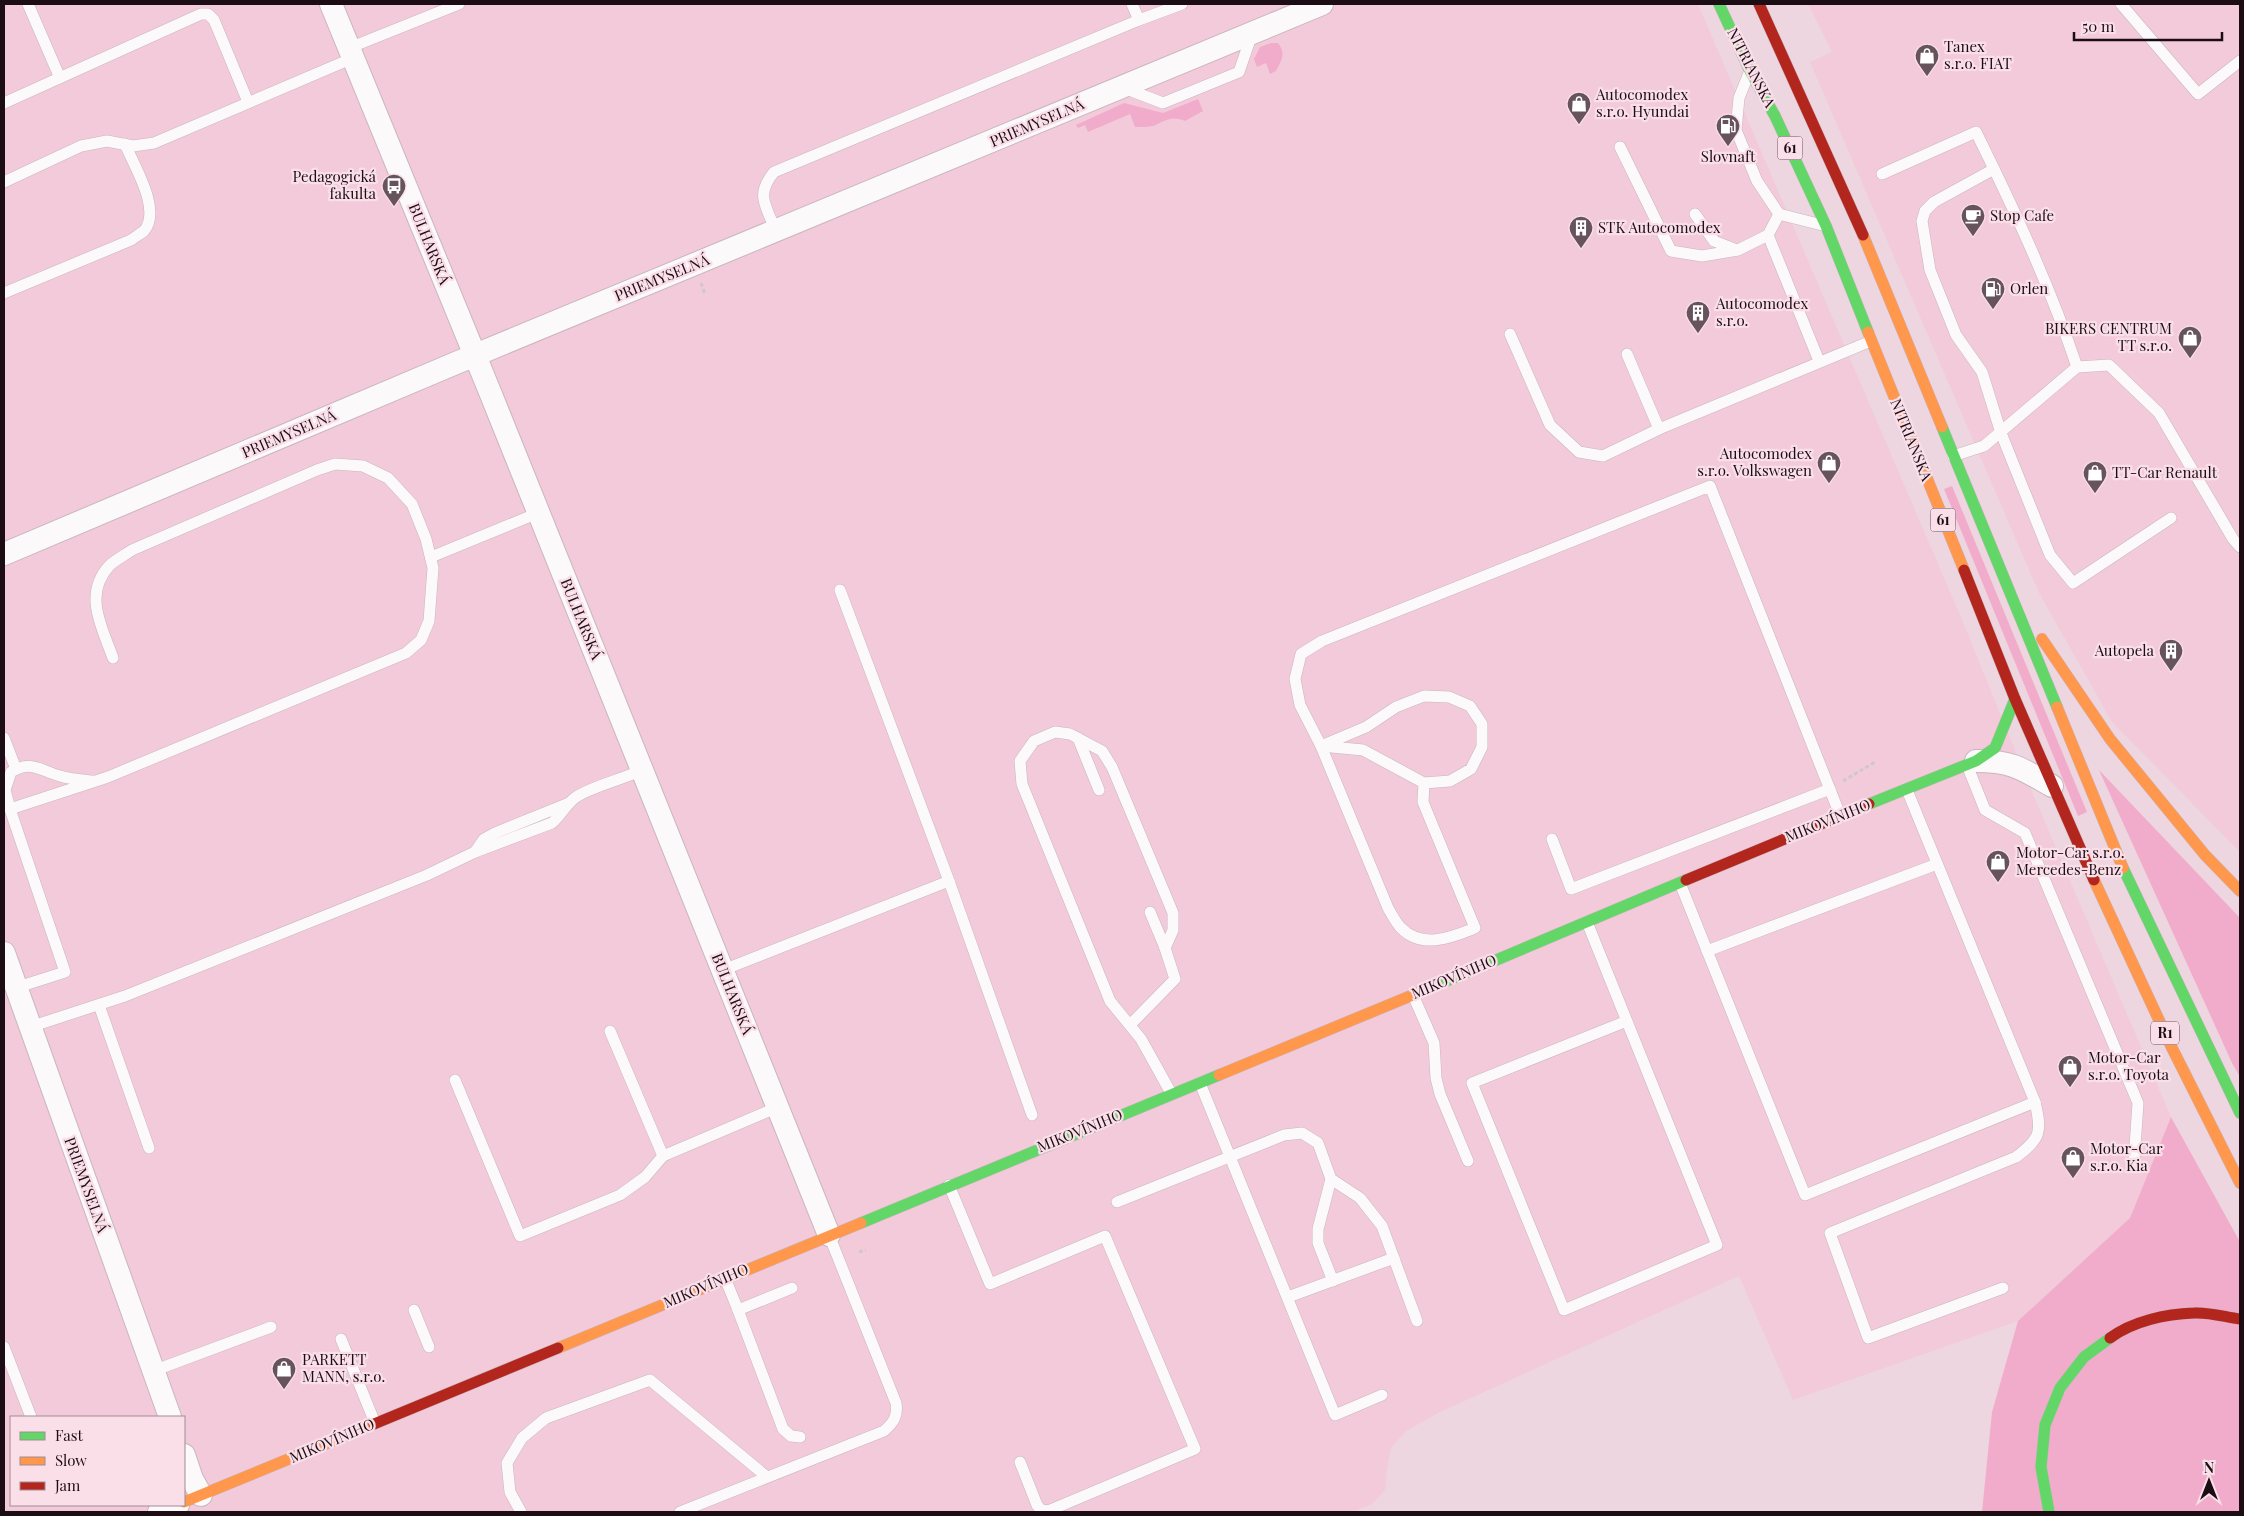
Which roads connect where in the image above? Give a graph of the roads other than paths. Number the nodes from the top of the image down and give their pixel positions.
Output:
1 (28, 4) edge
2 (331, 4) edge
3 (459, 4) edge
4 (1132, 4) edge
5 (1182, 4) edge
6 (1322, 4) edge
7 (1718, 4) edge
8 (1759, 4) edge
9 (2121, 4) edge
10 (199, 9) edge
11 (1139, 20) junction
12 (1252, 33) junction
13 (351, 53) junction
14 (2240, 61) edge
15 (1750, 71) junction
16 (60, 78) junction
17 (1122, 87) junction
18 (248, 102) junction
19 (4, 103) edge
20 (125, 144) junction
21 (1620, 147) dead end
22 (1994, 169) junction
23 (1882, 174) dead end
24 (4, 182) edge
25 (1695, 214) dead end
26 (1779, 214) junction
27 (1826, 226) junction
28 (776, 231) junction
29 (1768, 235) junction
30 (1738, 250) junction
31 (4, 293) edge
32 (1510, 334) dead end
33 (1871, 341) junction
34 (1627, 354) dead end
35 (474, 356) junction
36 (1819, 361) junction
37 (2077, 367) junction
38 (1659, 430) junction
39 (2000, 433) junction
40 (1953, 456) junction
41 (538, 513) junction
42 (2171, 518) dead end
43 (2240, 547) edge
44 (4, 554) edge
45 (431, 557) junction
46 (2006, 583) junction
47 (840, 590) dead end
48 (113, 658) dead end
49 (2014, 699) junction
50 (4, 738) edge
51 (1078, 738) junction
52 (1321, 746) junction
53 (1971, 763) junction
54 (16, 769) junction
55 (642, 770) junction
56 (94, 781) junction
57 (1424, 783) junction
58 (2052, 786) junction
59 (1830, 789) junction
60 (1099, 790) dead end
61 (1907, 790) junction
62 (10, 809) junction
63 (1840, 816) junction
64 (1552, 840) dead end
65 (1937, 864) junction
66 (2123, 868) joint
67 (2094, 880) joint
68 (949, 881) junction
69 (1680, 882) junction
70 (2240, 891) edge
71 (1150, 912) dead end
72 (1587, 922) junction
73 (1165, 948) junction
74 (1707, 951) junction
75 (4, 953) edge
76 (723, 970) junction
77 (15, 988) junction
78 (1413, 994) junction
79 (99, 1005) junction
80 (1627, 1021) junction
81 (1130, 1025) junction
82 (30, 1027) junction
83 (610, 1031) dead end
84 (455, 1080) dead end
85 (1200, 1082) junction
86 (1171, 1093) junction
87 (2035, 1102) junction
88 (778, 1107) junction
89 (2240, 1113) edge
90 (1032, 1115) dead end
91 (150, 1148) dead end
92 (663, 1156) junction
93 (1231, 1157) junction
94 (1468, 1161) dead end
95 (2134, 1161) dead end
96 (1331, 1179) junction
97 (2240, 1183) edge
98 (949, 1185) junction
99 (1117, 1202) dead end
100 (830, 1235) junction
101 (1394, 1258) junction
102 (725, 1278) junction
103 (1333, 1281) junction
104 (792, 1288) dead end
105 (2003, 1288) dead end
106 (1288, 1297) junction
107 (414, 1310) dead end
108 (738, 1310) junction
109 (2240, 1319) edge
110 (1417, 1321) dead end
111 (271, 1327) dead end
112 (341, 1339) dead end
113 (4, 1347) edge
114 (429, 1347) dead end
115 (153, 1371) junction
116 (1382, 1395) dead end
117 (31, 1416) edge
118 (170, 1416) edge
119 (375, 1423) junction
120 (800, 1437) dead end
121 (185, 1458) edge
122 (1020, 1462) dead end
123 (767, 1478) junction
124 (192, 1499) edge
125 (175, 1506) edge
126 (159, 1512) edge
127 (521, 1512) edge
128 (680, 1512) edge
129 (2049, 1512) edge

1 - 16 lane
2 - 13 street, BULHARSKÁ
3 - 13 lane
4 - 11 lane
5 - 11 lane
6 - 12 street, PRIEMYSELNÁ
7 - 15 main road, NITRIANSKA / 61
8 - 40 main road, 61
9 - 14 lane
10 - 16 lane
10 - 18 lane
11 - 28 lane
12 - 17 street, PRIEMYSELNÁ
12 - 17 lane
13 - 18 lane
13 - 35 street, BULHARSKÁ
15 - 26 lane
15 - 27 main road, NITRIANSKA / 61
16 - 19 lane
17 - 28 street, PRIEMYSELNÁ
18 - 20 lane
20 - 24 lane
20 - 31 lane
21 - 30 lane
22 - 23 lane
22 - 37 lane
22 - 39 lane
25 - 30 lane
26 - 27 lane
26 - 29 lane
27 - 33 main road, NITRIANSKA / 61
28 - 35 street, PRIEMYSELNÁ
29 - 30 lane
29 - 36 lane
32 - 38 lane
33 - 36 lane
33 - 49 main road, NITRIANSKA / 61
34 - 38 lane
35 - 41 street, BULHARSKÁ
35 - 44 street, PRIEMYSELNÁ
36 - 38 lane
37 - 39 lane
37 - 43 lane
39 - 40 lane
39 - 42 lane
40 - 46 main road, 61
41 - 45 lane
41 - 55 street, BULHARSKÁ
45 - 48 lane
45 - 56 lane
46 - 66 main road, 61
46 - 70 main road
47 - 68 lane
49 - 53 main road, MIKOVÍNIHO
49 - 58 main road, NITRIANSKA / 61
50 - 54 lane
51 - 60 lane
51 - 73 lane
51 - 81 lane
52 - 57 lane
52 - 57 lane
52 - 57 lane
52 - 59 lane
53 - 58 street
53 - 61 main road, MIKOVÍNIHO
53 - 95 lane
54 - 56 lane
54 - 62 lane
55 - 76 street, BULHARSKÁ
55 - 79 lane
56 - 62 lane
58 - 67 main road, NITRIANSKA / 61
59 - 63 lane
59 - 64 lane
61 - 63 main road, MIKOVÍNIHO
61 - 65 lane
62 - 77 lane
63 - 69 main road, MIKOVÍNIHO
65 - 74 lane
65 - 87 lane
66 - 89 main road, R1
67 - 97 main road, R1
68 - 76 lane
68 - 90 lane
69 - 72 main road, MIKOVÍNIHO
69 - 74 lane
71 - 73 lane
72 - 78 main road, MIKOVÍNIHO
72 - 80 lane
73 - 81 lane
74 - 87 lane
75 - 77 street, PRIEMYSELNÁ
76 - 88 street, BULHARSKÁ
77 - 82 street, PRIEMYSELNÁ
78 - 85 main road, MIKOVÍNIHO
78 - 94 lane
79 - 82 lane
79 - 91 lane
80 - 80 lane
81 - 86 lane
82 - 115 street, PRIEMYSELNÁ
83 - 92 lane
84 - 92 lane
85 - 86 main road, MIKOVÍNIHO
85 - 93 lane
86 - 98 main road, MIKOVÍNIHO
87 - 105 lane
88 - 92 lane
88 - 100 street, BULHARSKÁ
93 - 96 lane
93 - 99 lane
93 - 106 lane
96 - 101 lane
96 - 103 lane
98 - 100 main road, MIKOVÍNIHO
98 - 122 lane
100 - 102 main road, MIKOVÍNIHO
100 - 123 lane
101 - 103 lane
101 - 110 lane
102 - 108 lane
102 - 119 main road, MIKOVÍNIHO
103 - 106 lane
104 - 108 lane
106 - 116 lane
107 - 114 lane
108 - 120 lane
109 - 129 main road
111 - 115 lane
112 - 119 lane
113 - 117 lane
115 - 118 street, PRIEMYSELNÁ
119 - 124 main road, MIKOVÍNIHO
121 - 124 street
123 - 127 lane
123 - 128 lane
125 - 126 street

